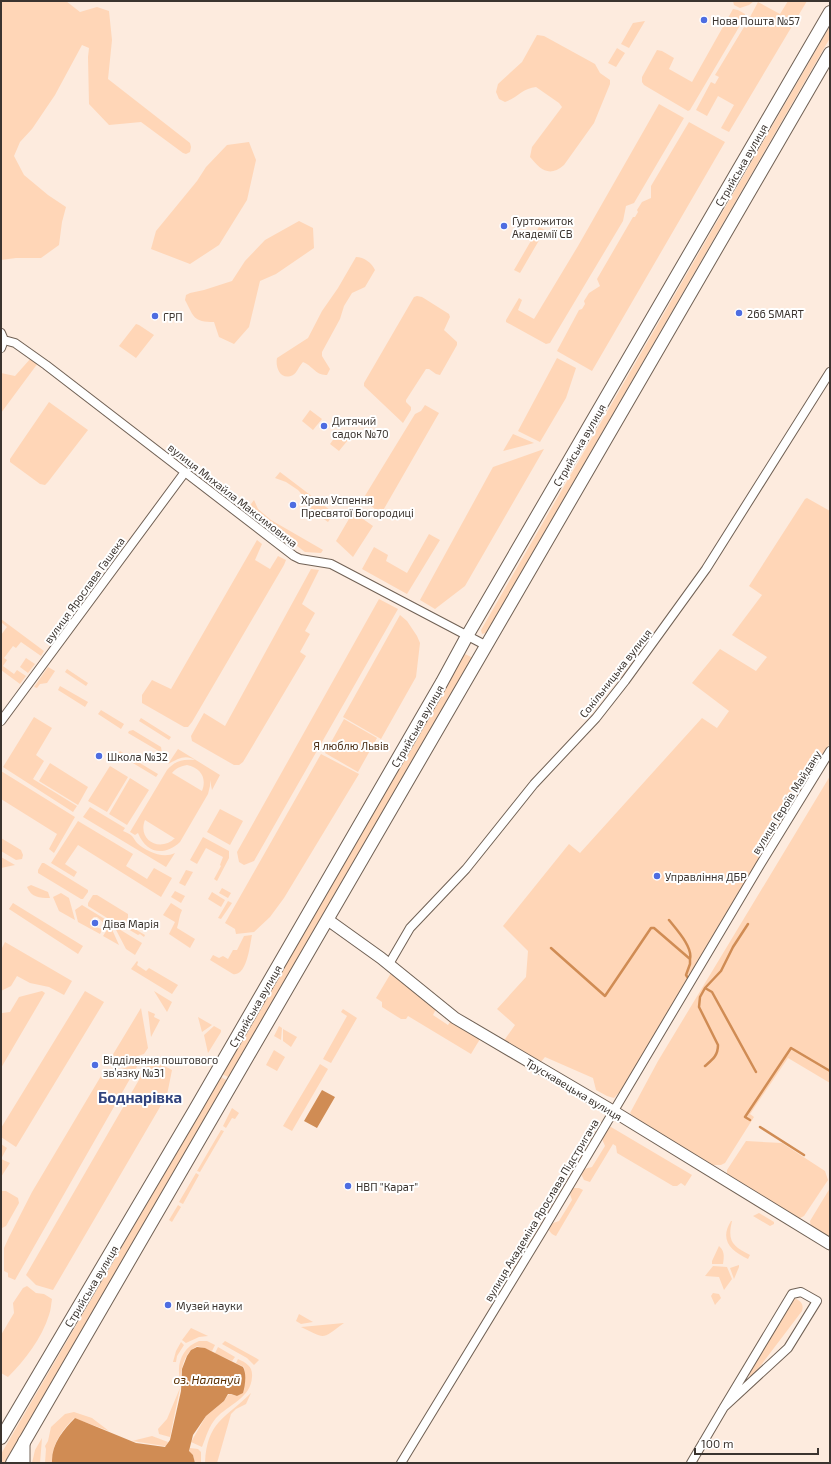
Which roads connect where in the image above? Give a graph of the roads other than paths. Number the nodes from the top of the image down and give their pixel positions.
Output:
1 (830, 12) edge
2 (830, 53) edge
3 (3, 336) edge
4 (1, 348) edge
5 (830, 372) edge
6 (185, 472) junction
7 (467, 636) junction
8 (487, 646) junction
9 (1, 721) edge
10 (830, 751) edge
11 (760, 865) joint
12 (328, 920) junction
13 (389, 964) junction
14 (613, 1111) junction
15 (830, 1244) edge
16 (724, 1407) junction
17 (1, 1438) edge
18 (24, 1442) junction
19 (12, 1463) edge
20 (24, 1463) edge
21 (401, 1463) edge
22 (691, 1463) edge

1 - 7 main road, Стрийська вулиця
2 - 8 main road, Стрийська вулиця
3 - 4 street, вулиця Михайла Максимовича
3 - 6 street, вулиця Михайла Максимовича
5 - 13 street, Сокільницька вулиця
6 - 7 street, вулиця Михайла Максимовича
6 - 9 street, вулиця Ярослава Гашека
7 - 8 street, вулиця Михайла Максимовича
7 - 17 main road, Стрийська вулиця
8 - 12 main road, Стрийська вулиця
10 - 11 street, вулиця Героїв Майдану
11 - 14 street, вулиця Академіка Ярослава Підстригача
12 - 13 street, Трускавецька вулиця
12 - 18 main road, Стрийська вулиця
13 - 14 street, Трускавецька вулиця
14 - 15 street, Трускавецька вулиця
14 - 21 street, вулиця Академіка Ярослава Підстригача
16 - 16 street
16 - 22 street
18 - 19 main road, Стрийська вулиця
18 - 20 street

